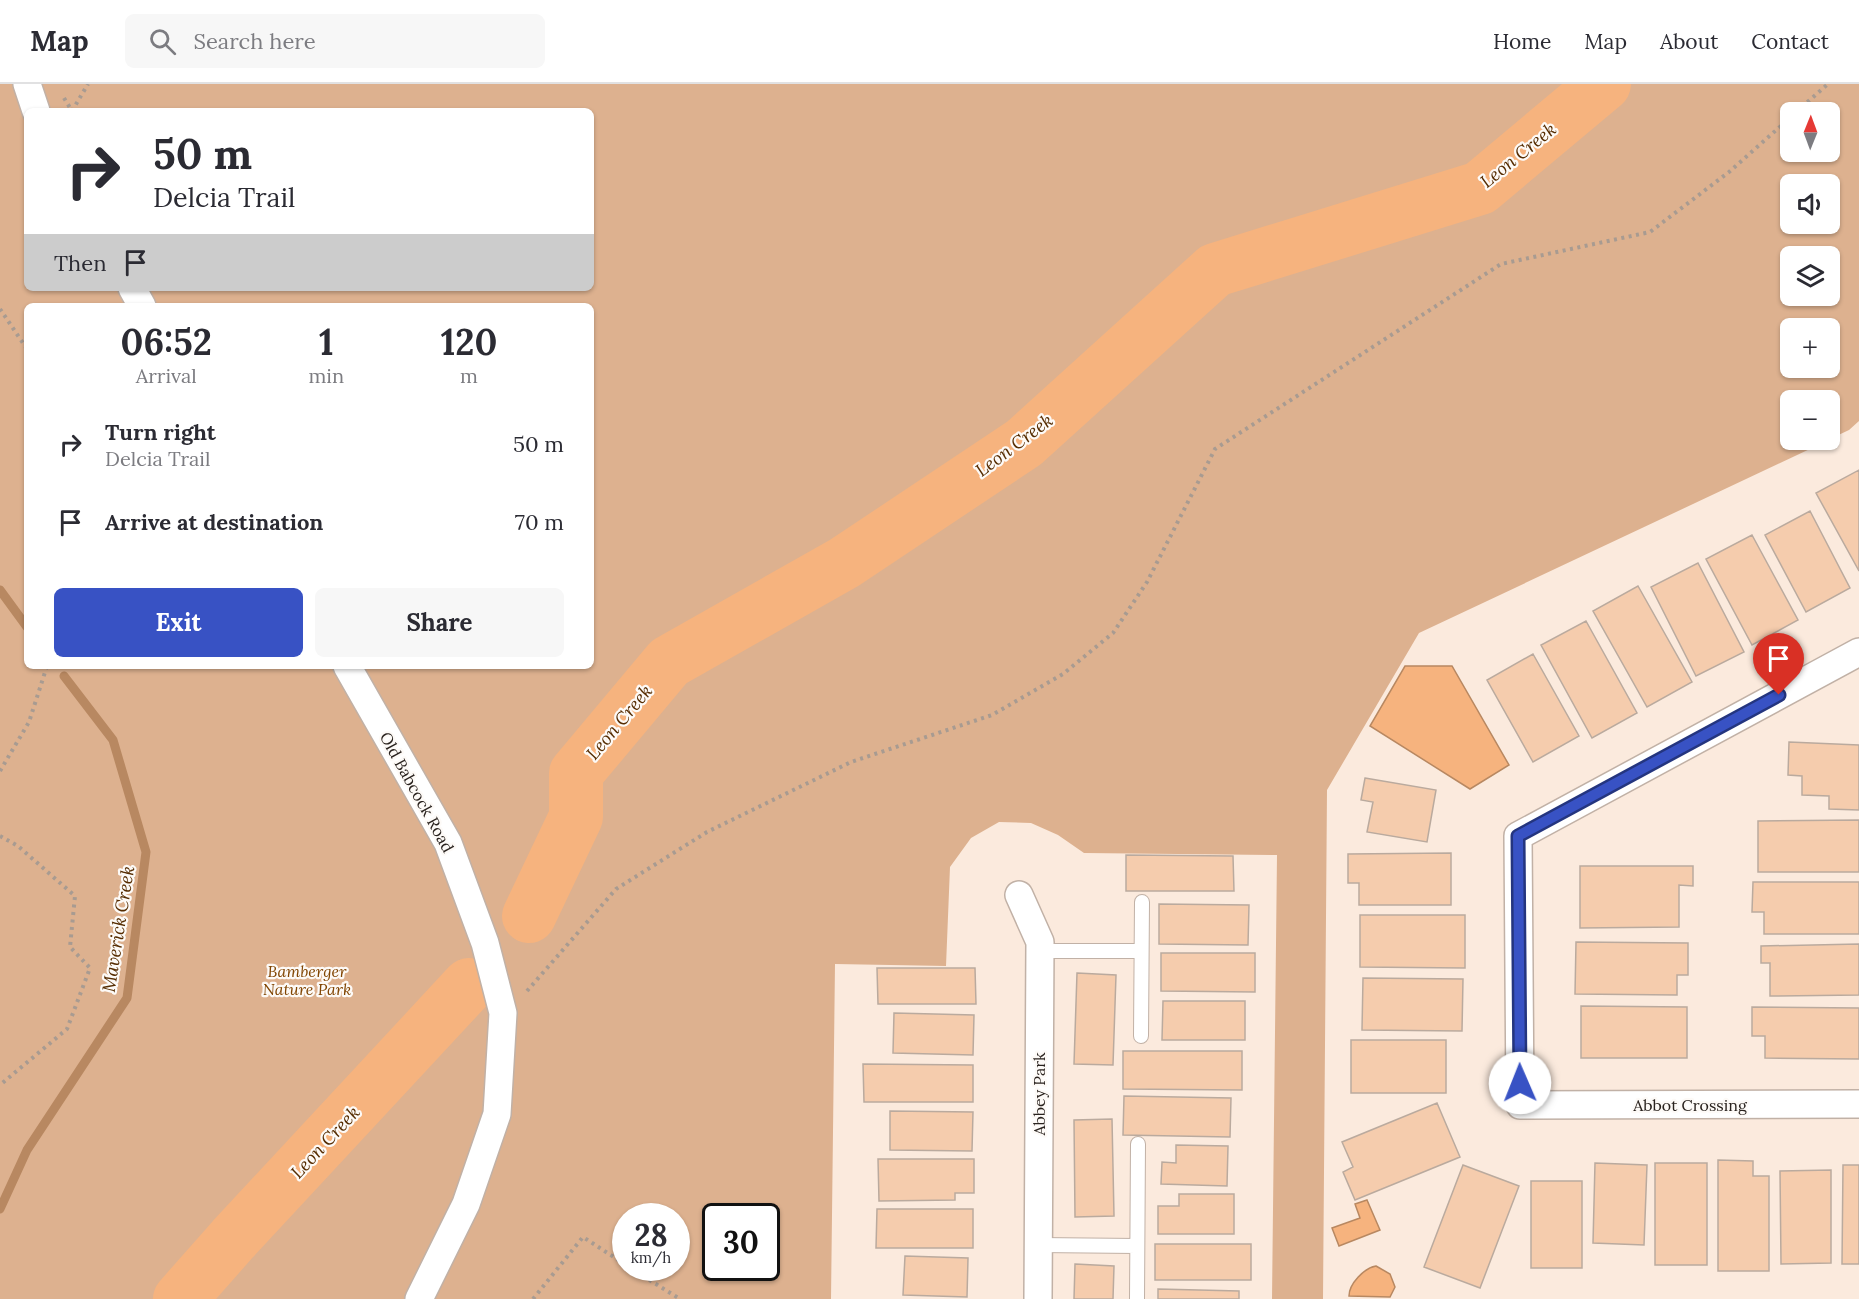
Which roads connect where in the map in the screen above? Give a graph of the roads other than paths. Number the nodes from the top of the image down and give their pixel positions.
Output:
1 (27, 84) edge
2 (35, 108) edge
3 (1859, 652) edge
4 (349, 669) edge
5 (1019, 895) dead end
6 (1142, 902) dead end
7 (1040, 951) junction
8 (1141, 951) junction
9 (1141, 1036) dead end
10 (1859, 1104) edge
11 (1138, 1144) dead end
12 (1038, 1245) junction
13 (1137, 1246) junction
14 (419, 1299) edge
15 (1038, 1299) edge
16 (1137, 1299) edge

1 - 2 street
3 - 10 street, Abbot Crossing
4 - 14 street, Old Babcock Road
5 - 7 street, Abbey Park
6 - 8 lane
7 - 8 lane
7 - 12 street, Abbey Park
8 - 9 lane
11 - 13 lane
12 - 13 lane
12 - 15 street, Abbey Park
13 - 16 lane

